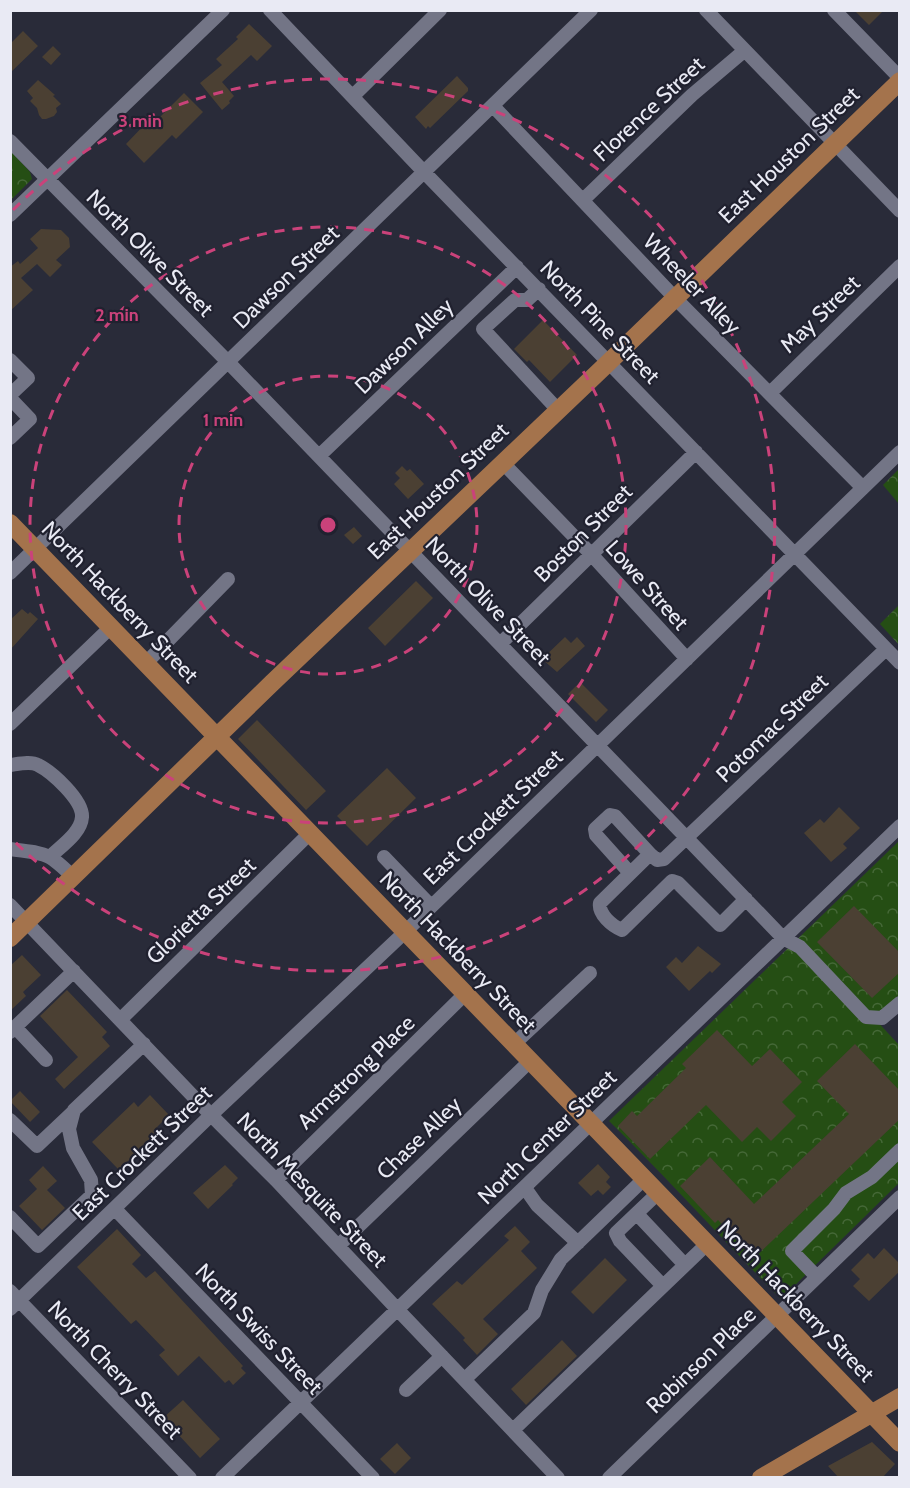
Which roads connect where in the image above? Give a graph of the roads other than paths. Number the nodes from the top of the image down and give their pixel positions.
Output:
1 (223, 10) edge
2 (270, 10) edge
3 (440, 10) edge
4 (591, 10) edge
5 (705, 10) edge
6 (834, 10) edge
7 (744, 51) junction
8 (900, 80) edge
9 (353, 96) junction
10 (493, 106) junction
11 (10, 141) edge
12 (835, 145) junction
13 (424, 172) junction
14 (48, 179) junction
15 (583, 200) junction
16 (900, 211) edge
17 (10, 215) edge
18 (900, 266) edge
19 (517, 267) junction
20 (539, 289) junction
21 (675, 298) junction
22 (10, 360) edge
23 (609, 362) junction
24 (229, 363) junction
25 (770, 393) junction
26 (10, 396) edge
27 (558, 410) junction
28 (10, 438) edge
29 (696, 452) junction
30 (900, 452) edge
31 (319, 456) junction
32 (502, 462) junction
33 (863, 488) junction
34 (10, 523) edge
35 (36, 549) junction
36 (410, 551) junction
37 (591, 554) junction
38 (794, 554) junction
39 (10, 573) edge
40 (228, 579) dead end
41 (111, 627) junction
42 (500, 644) junction
43 (886, 649) junction
44 (687, 659) junction
45 (146, 663) junction
46 (900, 663) edge
47 (10, 724) edge
48 (217, 737) junction
49 (597, 745) junction
50 (10, 765) edge
51 (900, 826) edge
52 (310, 833) junction
53 (687, 838) junction
54 (10, 849) edge
55 (650, 854) junction
56 (51, 856) junction
57 (384, 857) dead end
58 (630, 873) junction
59 (74, 877) junction
60 (746, 899) junction
61 (10, 905) edge
62 (431, 906) junction
63 (27, 922) junction
64 (405, 932) junction
65 (10, 938) edge
66 (783, 938) junction
67 (74, 971) junction
68 (590, 973) dead end
69 (465, 994) junction
70 (900, 1003) edge
71 (120, 1019) junction
72 (13, 1030) edge
73 (144, 1044) junction
74 (514, 1044) junction
75 (46, 1060) dead end
76 (530, 1061) junction
77 (74, 1110) junction
78 (211, 1115) junction
79 (10, 1120) edge
80 (591, 1124) junction
81 (900, 1150) edge
82 (644, 1179) junction
83 (276, 1180) junction
84 (525, 1188) junction
85 (658, 1193) junction
86 (900, 1197) edge
87 (115, 1209) junction
88 (637, 1214) junction
89 (10, 1217) edge
90 (578, 1243) junction
91 (707, 1244) junction
92 (338, 1246) junction
93 (685, 1264) junction
94 (817, 1276) junction
95 (663, 1286) junction
96 (14, 1301) edge
97 (396, 1309) junction
98 (776, 1316) junction
99 (442, 1356) junction
100 (465, 1379) junction
101 (406, 1390) dead end
102 (900, 1397) edge
103 (300, 1402) junction
104 (871, 1413) junction
105 (513, 1430) junction
106 (900, 1443) edge
107 (557, 1477) edge
108 (190, 1478) edge
109 (222, 1478) edge
110 (374, 1478) edge
111 (609, 1478) edge
112 (760, 1478) edge

1 - 14 street
2 - 9 street, North Pine Street
3 - 9 street
4 - 10 street, Dawson Street
5 - 7 street
6 - 8 street
7 - 12 street
7 - 15 street, Florence Street
8 - 12 main road, East Houston Street
9 - 13 street, North Pine Street
10 - 13 street, Dawson Street
10 - 15 street, Wheeler Alley
11 - 14 street, North Olive Street
12 - 16 street
12 - 21 main road, East Houston Street
13 - 19 street, North Pine Street
13 - 24 street, Dawson Street
14 - 17 street
14 - 24 street, North Olive Street
15 - 21 street, Wheeler Alley
18 - 25 street, May Street
19 - 20 street, North Pine Street
19 - 31 street, Dawson Alley
20 - 23 street, North Pine Street
20 - 27 street
21 - 23 main road, East Houston Street
21 - 25 street, Wheeler Alley
22 - 26 street
23 - 27 main road, East Houston Street
23 - 29 street, North Pine Street
24 - 31 street, North Olive Street
24 - 35 street, Dawson Street
25 - 33 street, Wheeler Alley
26 - 28 street
27 - 32 main road, East Houston Street
29 - 37 street, Boston Street
29 - 38 street, North Pine Street
30 - 33 street, East Crockett Street
31 - 36 street, North Olive Street
32 - 36 main road, East Houston Street
32 - 37 street, Lowe Street
33 - 38 street, East Crockett Street
34 - 35 main road, North Hackberry Street
35 - 39 street, Dawson Street
35 - 41 main road, North Hackberry Street
36 - 42 street, North Olive Street
36 - 48 main road, East Houston Street
37 - 42 street, Boston Street
37 - 44 street, Lowe Street
38 - 43 street, North Pine Street
38 - 44 street, East Crockett Street
40 - 45 street
41 - 45 main road, North Hackberry Street
41 - 47 street
42 - 49 street, North Olive Street
43 - 46 street, North Pine Street
43 - 53 street, Potomac Street
44 - 49 street, East Crockett Street
45 - 48 main road, North Hackberry Street
48 - 52 main road, North Hackberry Street
48 - 59 main road, East Houston Street
49 - 53 street, North Olive Street
49 - 62 street, East Crockett Street
50 - 56 street
51 - 66 street, North Center Street
52 - 64 main road, North Hackberry Street
52 - 71 street, Glorietta Street
53 - 55 street, Potomac Street
53 - 60 street, North Olive Street
54 - 56 street
55 - 58 street
55 - 58 street
56 - 59 street
57 - 62 street
58 - 60 street
59 - 63 main road, East Houston Street
60 - 66 street, North Olive Street
61 - 63 street, North Mesquite Street
62 - 64 street, East Crockett Street
63 - 65 main road, East Houston Street
63 - 67 street, North Mesquite Street
64 - 69 main road, North Hackberry Street
64 - 78 street, East Crockett Street
66 - 70 street, North Olive Street
66 - 80 street, North Center Street
67 - 71 street, North Mesquite Street
67 - 72 street
68 - 74 street
69 - 74 main road, North Hackberry Street
69 - 83 street, Armstrong Place
71 - 73 street, North Mesquite Street
72 - 75 street
73 - 77 street
73 - 78 street, North Mesquite Street
74 - 76 main road, North Hackberry Street
76 - 80 main road, North Hackberry Street
76 - 92 street, Chase Alley
77 - 79 street
77 - 89 street
78 - 83 street, North Mesquite Street
78 - 87 street, East Crockett Street
80 - 82 main road, North Hackberry Street
80 - 84 street, North Center Street
81 - 94 street
82 - 85 main road, North Hackberry Street
82 - 90 street
83 - 92 street, North Mesquite Street
84 - 90 street
84 - 97 street, North Center Street
85 - 88 street
85 - 91 main road, North Hackberry Street
86 - 94 street, Robinson Place
87 - 96 street, East Crockett Street
87 - 103 street, North Swiss Street
88 - 93 street
88 - 95 street
90 - 100 street
91 - 93 street
91 - 98 main road, North Hackberry Street
92 - 97 street, North Mesquite Street
93 - 95 street
94 - 98 street, Robinson Place
95 - 105 street
96 - 108 street, North Cherry Street
97 - 99 street, North Mesquite Street
97 - 103 street, North Center Street
98 - 104 main road, North Hackberry Street
98 - 111 street, Robinson Place
99 - 100 street, North Mesquite Street
99 - 101 street
100 - 105 street, North Mesquite Street
102 - 104 main road
103 - 109 street, North Center Street
103 - 110 street, North Swiss Street
104 - 106 main road, North Hackberry Street
104 - 112 main road
105 - 107 street, North Mesquite Street

